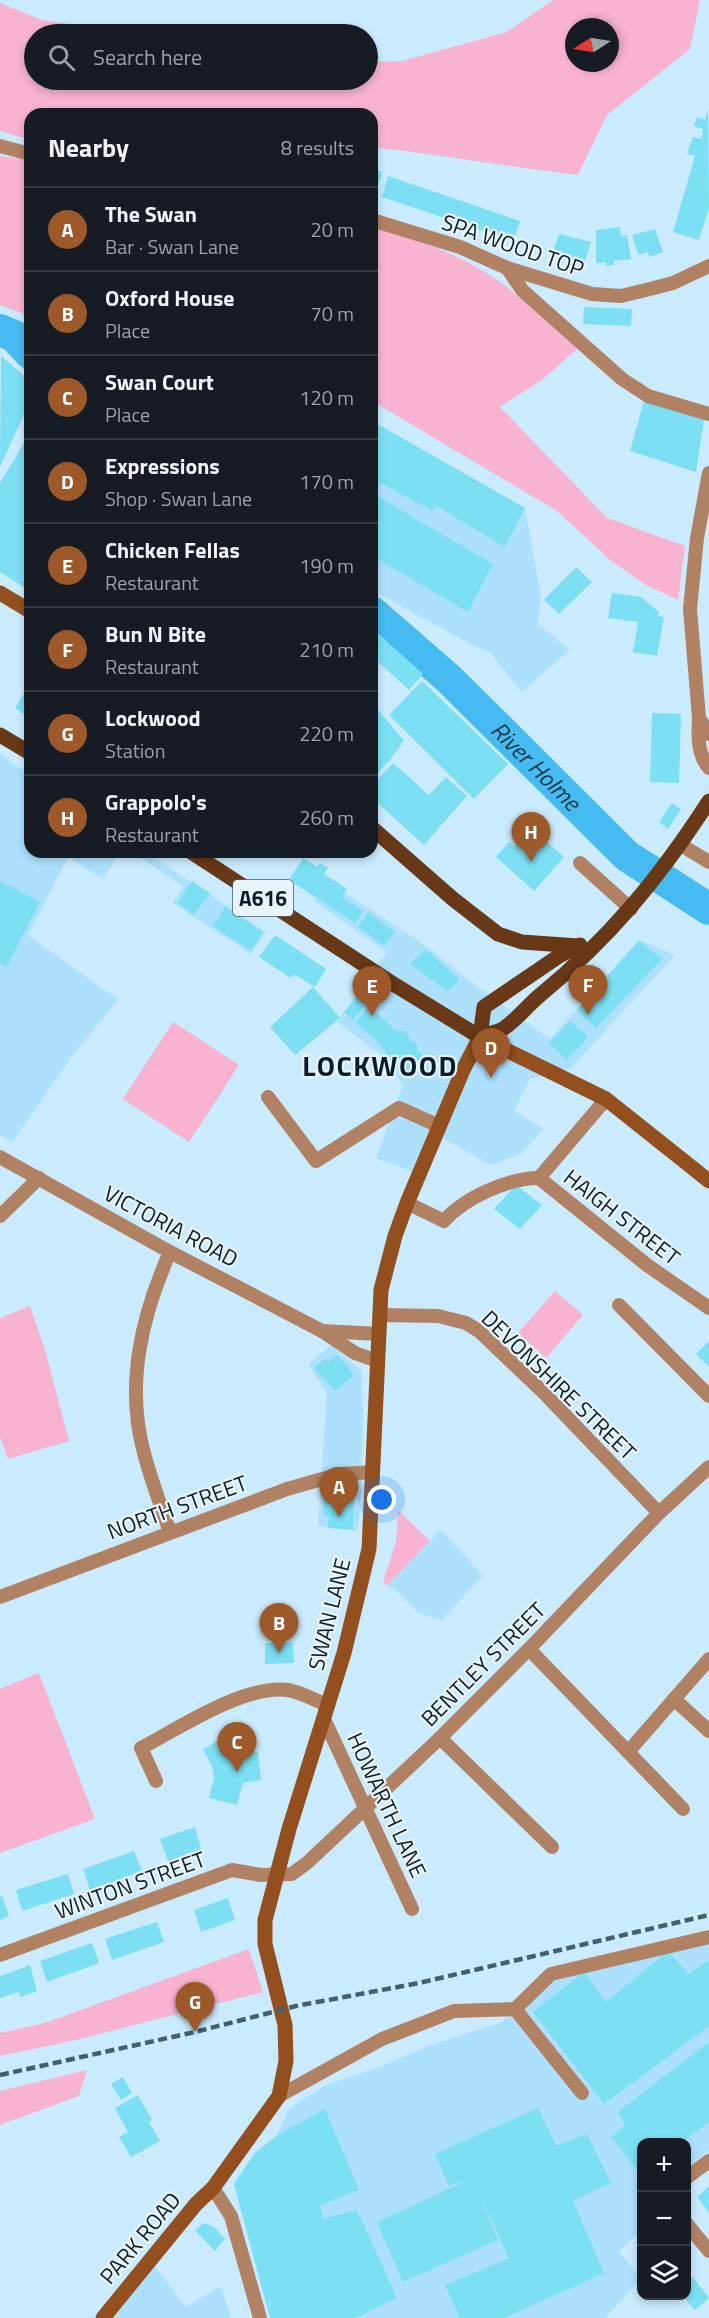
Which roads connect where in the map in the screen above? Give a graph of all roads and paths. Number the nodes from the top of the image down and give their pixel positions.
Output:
1 (0, 146) edge
2 (24, 152) edge
3 (378, 222) edge
4 (709, 266) edge
5 (507, 268) junction
6 (709, 414) edge
7 (709, 473) edge
8 (0, 593) edge
9 (24, 607) edge
10 (699, 718) junction
11 (709, 734) edge
12 (0, 735) edge
13 (24, 749) edge
14 (709, 768) edge
15 (709, 801) edge
16 (378, 833) edge
17 (676, 851) junction
18 (200, 858) edge
19 (709, 862) edge
20 (579, 863) dead end
21 (634, 905) junction
22 (601, 941) junction
23 (578, 946) junction
24 (480, 1037) junction
25 (268, 1097) dead end
26 (606, 1099) junction
27 (439, 1126) junction
28 (0, 1157) edge
29 (39, 1178) junction
30 (539, 1178) junction
31 (709, 1181) edge
32 (407, 1203) junction
33 (0, 1216) edge
34 (170, 1252) junction
35 (619, 1305) dead end
36 (709, 1308) edge
37 (380, 1315) junction
38 (322, 1330) junction
39 (379, 1334) junction
40 (377, 1361) junction
41 (709, 1396) edge
42 (708, 1471) edge
43 (373, 1472) junction
44 (659, 1513) junction
45 (170, 1532) junction
46 (0, 1597) edge
47 (529, 1649) junction
48 (709, 1659) edge
49 (675, 1699) junction
50 (326, 1712) junction
51 (709, 1731) edge
52 (440, 1738) junction
53 (628, 1752) junction
54 (156, 1782) dead end
55 (364, 1808) junction
56 (683, 1809) dead end
57 (552, 1846) dead end
58 (278, 1873) junction
59 (412, 1909) dead end
60 (709, 1937) edge
61 (0, 1955) edge
62 (514, 2009) junction
63 (582, 2093) dead end
64 (279, 2096) junction
65 (709, 2161) edge
66 (691, 2175) edge
67 (213, 2188) junction
68 (691, 2228) edge
69 (709, 2251) edge
70 (103, 2318) edge
71 (260, 2318) edge

1 - 2 street
3 - 5 street, SPA WOOD TOP
4 - 5 street, SPA WOOD TOP
5 - 6 street
7 - 10 street
8 - 9 street
10 - 11 street
10 - 14 street
12 - 13 main road
15 - 17 main road
16 - 23 main road
17 - 19 street
17 - 21 main road
18 - 24 main road, A616
20 - 21 street
21 - 22 main road
22 - 23 main road
22 - 24 main road
23 - 24 main road
24 - 26 street
24 - 27 street, SWAN LANE
25 - 27 street
26 - 30 street
26 - 31 street
27 - 32 street, SWAN LANE
28 - 29 street, VICTORIA ROAD
29 - 33 street
29 - 34 street, VICTORIA ROAD
30 - 32 street
30 - 36 street, HAIGH STREET
32 - 37 street, SWAN LANE
34 - 38 street, VICTORIA ROAD
34 - 45 street
35 - 41 street
37 - 39 street, SWAN LANE
37 - 44 street, DEVONSHIRE STREET
38 - 39 street, VICTORIA ROAD
38 - 40 street, VICTORIA ROAD
39 - 40 street, SWAN LANE
40 - 43 street, SWAN LANE
42 - 44 street, BENTLEY STREET
43 - 45 street, NORTH STREET
43 - 50 street, SWAN LANE
44 - 47 street, BENTLEY STREET
45 - 46 street, NORTH STREET
47 - 52 street, BENTLEY STREET
47 - 53 street
48 - 49 street
49 - 51 street
49 - 53 street
50 - 54 street
50 - 55 street, HOWARTH LANE
50 - 58 street, SWAN LANE
52 - 55 street, BENTLEY STREET
52 - 57 street
53 - 56 street
55 - 58 street, BENTLEY STREET
55 - 59 street, HOWARTH LANE
58 - 61 street, WINTON STREET
58 - 64 street, SWAN LANE
60 - 62 street
62 - 63 street
62 - 64 street
64 - 67 street, SWAN LANE
65 - 66 street
67 - 70 street, PARK ROAD
67 - 71 street
68 - 69 street

